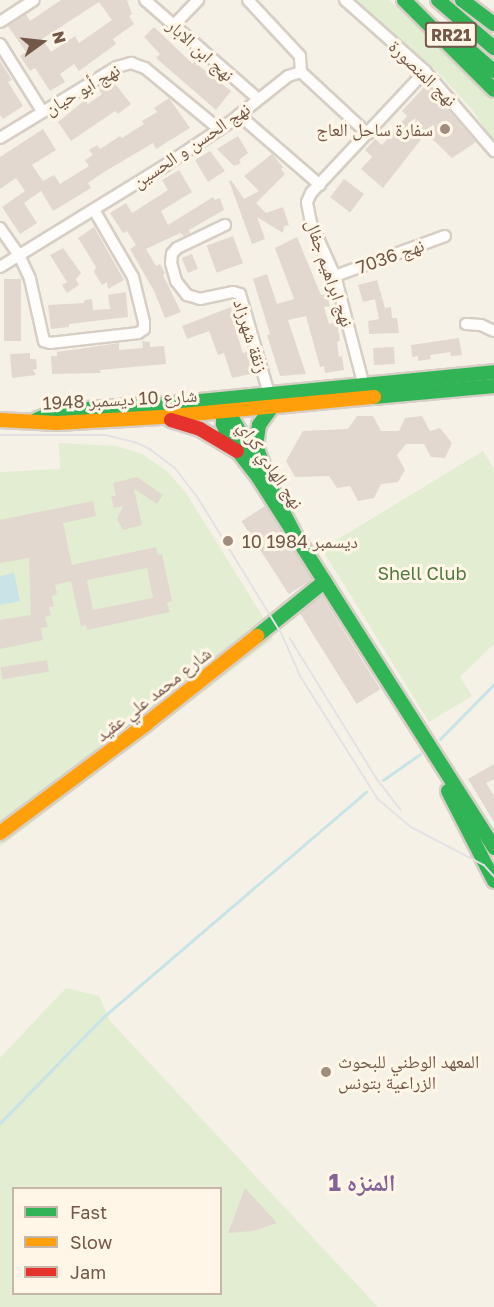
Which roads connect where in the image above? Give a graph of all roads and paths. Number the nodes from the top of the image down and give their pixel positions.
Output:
1 (34, 0) edge
2 (145, 0) edge
3 (198, 0) edge
4 (248, 0) edge
5 (345, 0) edge
6 (406, 0) edge
7 (438, 0) edge
8 (462, 0) edge
9 (0, 22) edge
10 (494, 24) edge
11 (174, 25) junction
12 (0, 44) edge
13 (494, 48) edge
14 (425, 71) junction
15 (494, 71) edge
16 (301, 72) junction
17 (494, 90) edge
18 (258, 99) junction
19 (42, 111) junction
20 (239, 115) junction
21 (219, 129) junction
22 (368, 134) junction
23 (0, 138) edge
24 (494, 152) edge
25 (320, 185) junction
26 (94, 210) junction
27 (225, 225) dead end
28 (0, 228) edge
29 (445, 236) dead end
30 (19, 255) junction
31 (0, 267) edge
32 (335, 276) junction
33 (466, 324) dead end
34 (494, 331) edge
35 (494, 372) edge
36 (494, 386) edge
37 (366, 391) junction
38 (238, 397) junction
39 (220, 399) junction
40 (270, 401) junction
41 (228, 411) junction
42 (161, 417) junction
43 (0, 420) edge
44 (32, 421) junction
45 (237, 450) junction
46 (273, 492) junction
47 (293, 531) junction
48 (325, 581) junction
49 (423, 739) junction
50 (0, 833) edge
51 (494, 848) edge
52 (494, 881) edge

1 - 9 street
2 - 11 street, نهج ابن الابار
3 - 11 street
4 - 16 street
5 - 14 street, نهج المنصورة
6 - 15 main road, RR21
6 - 17 main road
7 - 13 main road, RR21
8 - 10 main road
11 - 18 street, نهج ابن الابار
12 - 19 street
14 - 22 street
14 - 24 street, نهج المنصورة
16 - 18 street, نهج الحسن و الحسين
16 - 22 street
18 - 20 street, نهج الحسن و الحسين
19 - 21 street, نهج أبو حيان
19 - 23 street, نهج أبو حيان
20 - 21 street, نهج الحسن و الحسين
20 - 25 street
21 - 26 street, نهج الحسن و الحسين
22 - 25 street
25 - 32 street, نهج ابراهيم جفال
26 - 30 street, نهج الحسن و الحسين
26 - 30 street
27 - 40 street, زنقة شهرزاد
28 - 30 street
29 - 32 street, نهج 7036
30 - 31 street, نهج الحسن و الحسين
32 - 37 street, نهج ابراهيم جفال
33 - 34 street
35 - 37 main road, شارع 10 ديسمبر 1948
36 - 37 main road, شارع 10 ديسمبر 1948
37 - 40 main road, شارع 10 ديسمبر 1948
38 - 39 main road, شارع 10 ديسمبر 1948
38 - 40 main road, شارع 10 ديسمبر 1948
38 - 41 main road
39 - 41 main road
39 - 44 main road, شارع 10 ديسمبر 1948
40 - 41 main road, شارع 10 ديسمبر 1948
40 - 46 main road
41 - 42 main road, شارع 10 ديسمبر 1948
41 - 45 main road, نهج الهادي كراي
41 - 46 main road, نهج الهادي كراي
42 - 44 main road, شارع 10 ديسمبر 1948
42 - 45 main road
43 - 44 main road
45 - 47 main road, نهج الهادي كراي
46 - 47 main road, نهج الهادي كراي
47 - 48 main road, نهج الهادي كراي
48 - 49 main road, نهج الهادي كراي
48 - 50 main road, شارع محمد علي عقيد
49 - 51 main road, نهج الهادي كراي
49 - 52 main road, نهج الهادي كراي

